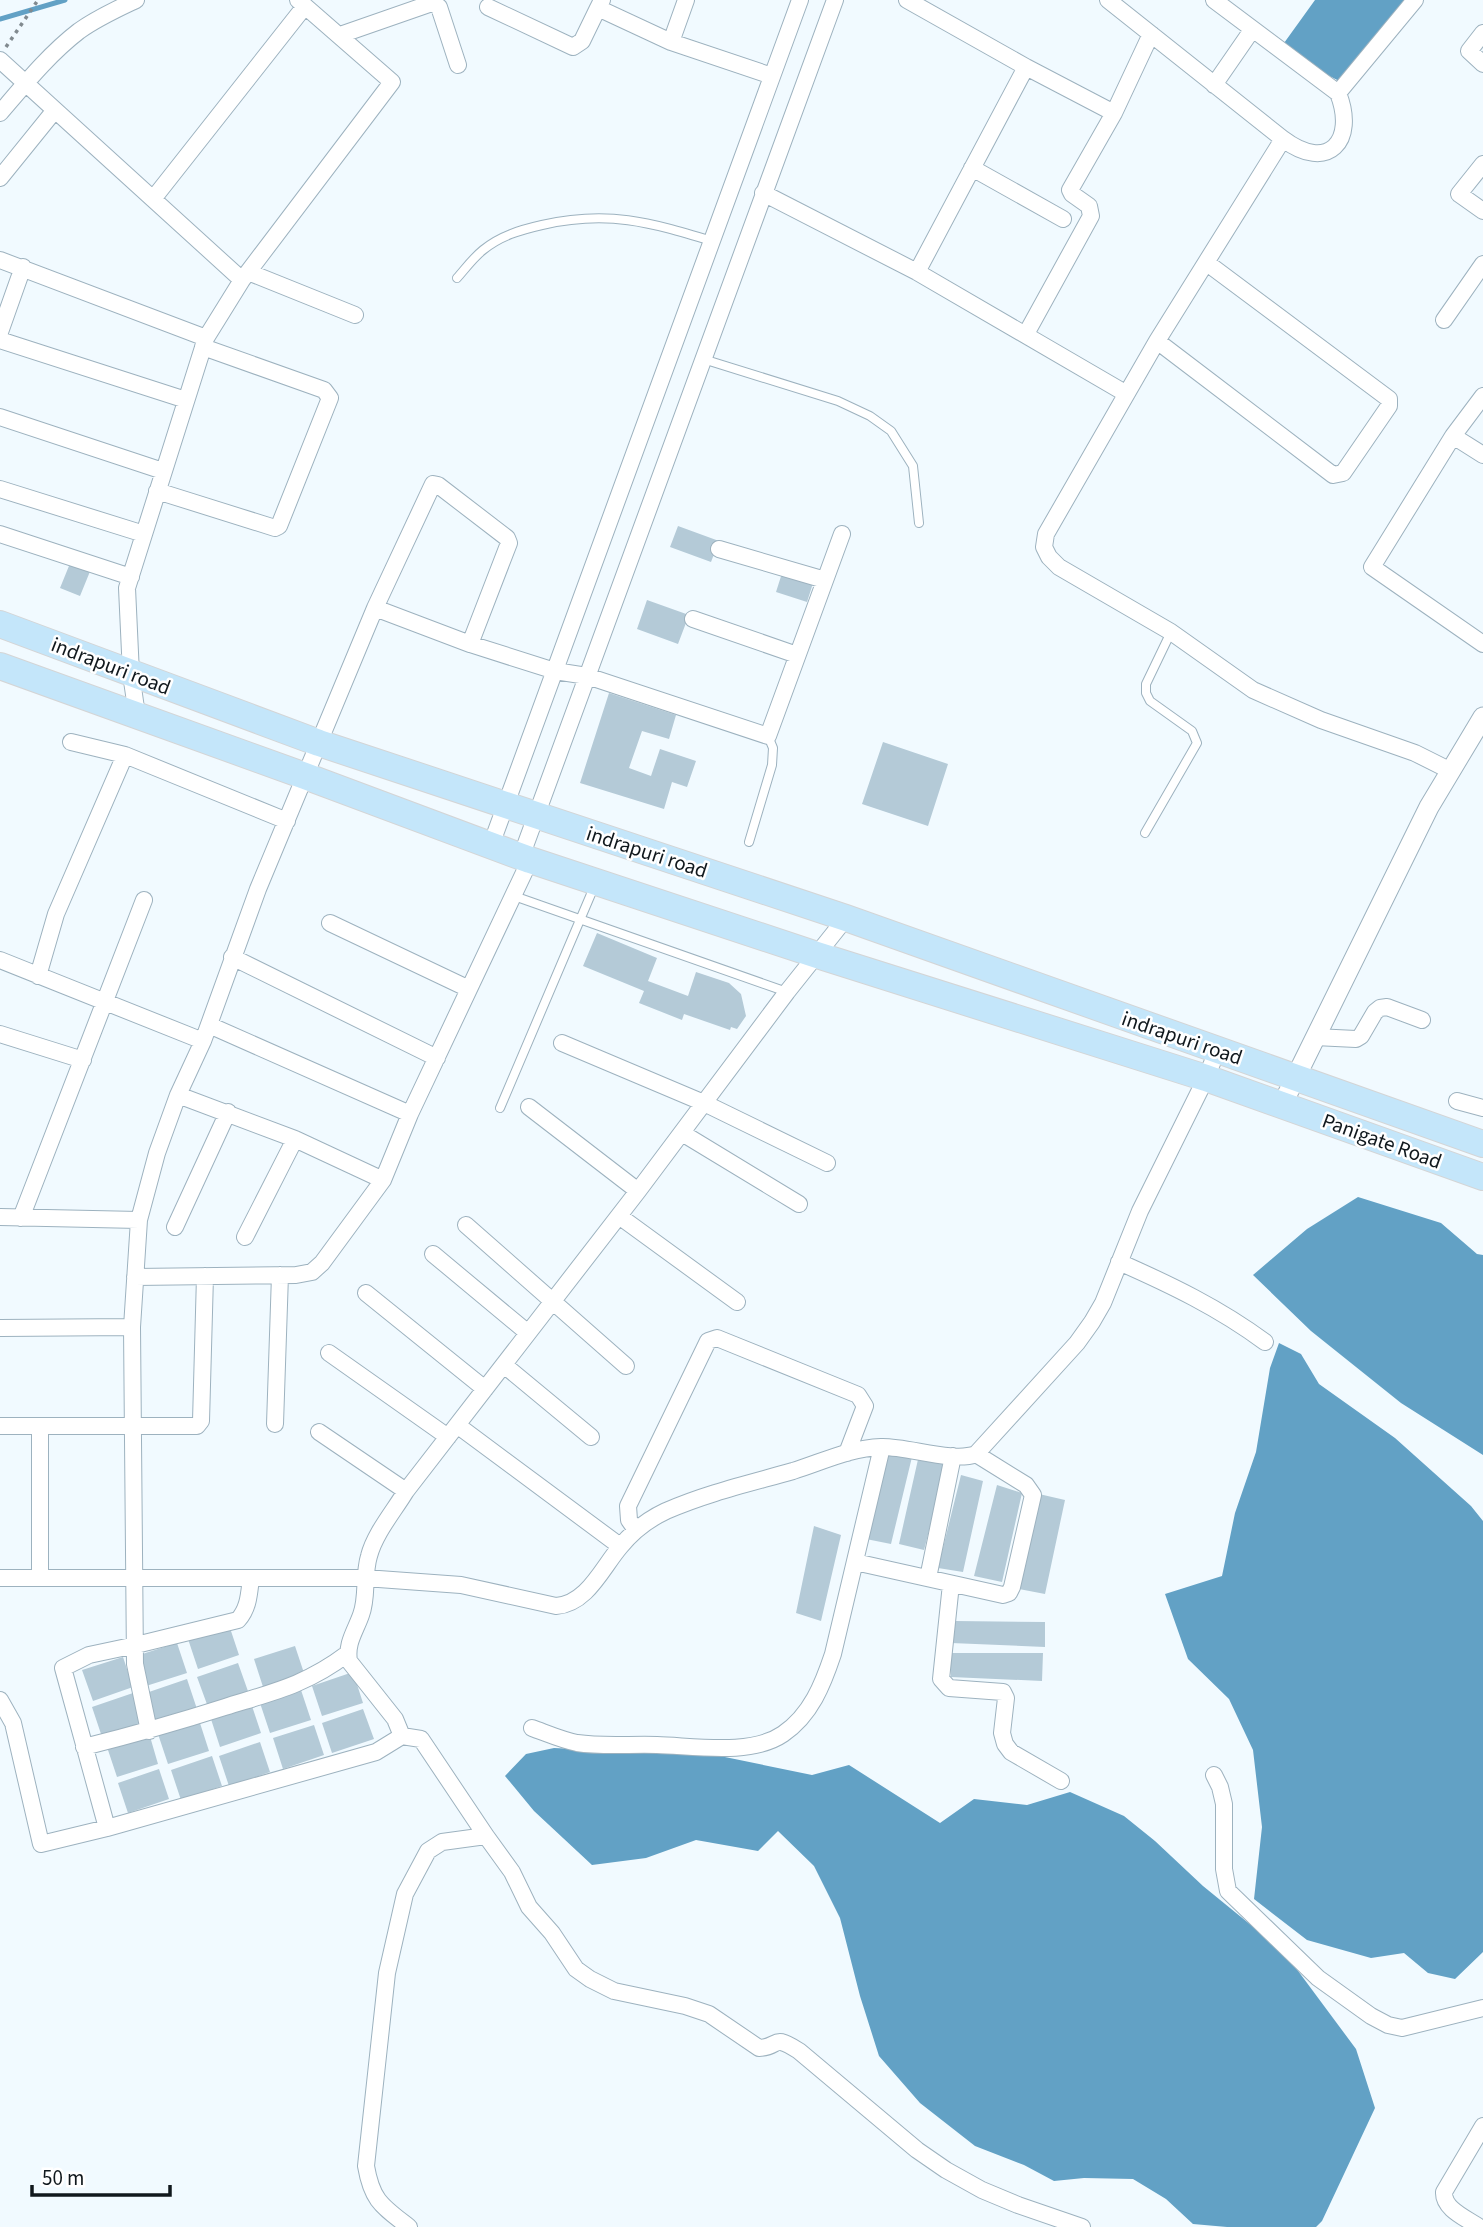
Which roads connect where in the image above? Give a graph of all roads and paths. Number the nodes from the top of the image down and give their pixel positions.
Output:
1 (38, 0) edge
2 (136, 0) edge
3 (686, 0) edge
4 (800, 0) edge
5 (835, 0) edge
6 (907, 0) edge
7 (1108, 0) edge
8 (1214, 0) edge
9 (1415, 0) edge
10 (302, 3) edge
11 (600, 4) edge
12 (488, 7) dead end
13 (1252, 30) junction
14 (1483, 33) edge
15 (1151, 34) junction
16 (340, 36) junction
17 (671, 42) junction
18 (0, 55) edge
19 (0, 60) edge
20 (1483, 64) edge
21 (458, 65) dead end
22 (1026, 67) junction
23 (772, 76) junction
24 (25, 83) junction
25 (1214, 85) junction
26 (1338, 93) junction
27 (55, 110) junction
28 (0, 113) edge
29 (1114, 113) junction
30 (1283, 139) junction
31 (1483, 164) edge
32 (972, 168) junction
33 (0, 178) edge
34 (763, 193) junction
35 (153, 199) junction
36 (1483, 211) edge
37 (1063, 219) dead end
38 (712, 241) junction
39 (0, 260) edge
40 (1207, 263) junction
41 (1483, 264) edge
42 (23, 267) junction
43 (917, 272) junction
44 (245, 276) junction
45 (457, 278) dead end
46 (355, 315) dead end
47 (1444, 320) dead end
48 (0, 332) edge
49 (1026, 334) junction
50 (0, 340) edge
51 (1157, 341) junction
52 (205, 343) junction
53 (703, 359) junction
54 (1125, 393) junction
55 (1483, 396) edge
56 (186, 400) junction
57 (0, 417) edge
58 (1453, 436) junction
59 (1483, 455) edge
60 (163, 471) junction
61 (0, 489) edge
62 (157, 491) junction
63 (919, 523) dead end
64 (0, 534) edge
65 (144, 534) junction
66 (842, 534) dead end
67 (719, 549) dead end
68 (131, 577) junction
69 (825, 580) junction
70 (375, 608) junction
71 (693, 619) dead end
72 (0, 624) edge
73 (1171, 632) junction
74 (470, 643) junction
75 (1483, 644) edge
76 (797, 656) junction
77 (0, 666) edge
78 (555, 671) junction
79 (131, 674) junction
80 (587, 676) junction
81 (137, 715) junction
82 (1483, 718) edge
83 (768, 736) junction
84 (71, 742) dead end
85 (318, 743) junction
86 (125, 755) junction
87 (1451, 771) junction
88 (305, 776) junction
89 (505, 806) junction
90 (536, 815) junction
91 (287, 821) junction
92 (1145, 833) dead end
93 (748, 842) dead end
94 (491, 845) junction
95 (525, 858) junction
96 (597, 881) junction
97 (514, 895) junction
98 (144, 900) dead end
99 (846, 918) junction
100 (580, 919) junction
101 (330, 923) dead end
102 (817, 955) junction
103 (232, 957) junction
104 (0, 960) edge
105 (38, 975) junction
106 (469, 989) junction
107 (787, 992) junction
108 (104, 1001) junction
109 (1422, 1020) dead end
110 (209, 1025) junction
111 (0, 1034) edge
112 (1315, 1037) junction
113 (203, 1041) junction
114 (562, 1043) dead end
115 (1217, 1051) junction
116 (437, 1058) junction
117 (83, 1060) junction
118 (1295, 1077) junction
119 (1206, 1079) junction
120 (178, 1095) junction
121 (1457, 1101) dead end
122 (704, 1103) junction
123 (1282, 1105) junction
124 (529, 1107) dead end
125 (500, 1108) dead end
126 (1483, 1108) edge
127 (228, 1112) junction
128 (410, 1114) junction
129 (682, 1133) junction
130 (295, 1139) junction
131 (1483, 1144) edge
132 (827, 1163) dead end
133 (1483, 1177) edge
134 (383, 1180) junction
135 (638, 1191) junction
136 (799, 1203) dead end
137 (619, 1216) junction
138 (0, 1217) edge
139 (21, 1218) junction
140 (139, 1220) junction
141 (466, 1225) dead end
142 (175, 1227) dead end
143 (246, 1237) dead end
144 (433, 1254) dead end
145 (1119, 1262) junction
146 (280, 1275) junction
147 (205, 1276) junction
148 (135, 1277) junction
149 (366, 1293) dead end
150 (552, 1302) junction
151 (737, 1302) dead end
152 (132, 1327) junction
153 (0, 1328) edge
154 (528, 1333) junction
155 (1265, 1342) dead end
156 (329, 1353) dead end
157 (503, 1365) junction
158 (626, 1366) dead end
159 (485, 1389) junction
160 (275, 1424) dead end
161 (0, 1426) edge
162 (40, 1426) junction
163 (134, 1426) junction
164 (452, 1431) junction
165 (319, 1432) dead end
166 (591, 1437) dead end
167 (882, 1447) junction
168 (847, 1452) junction
169 (976, 1454) junction
170 (953, 1456) junction
171 (406, 1491) junction
172 (636, 1530) junction
173 (620, 1546) junction
174 (855, 1562) junction
175 (0, 1578) edge
176 (40, 1578) junction
177 (135, 1578) junction
178 (251, 1578) junction
179 (365, 1578) junction
180 (928, 1578) junction
181 (951, 1584) junction
182 (136, 1645) junction
183 (347, 1654) junction
184 (0, 1700) edge
185 (532, 1728) dead end
186 (149, 1731) junction
187 (402, 1736) junction
188 (84, 1747) junction
189 (1214, 1775) dead end
190 (1061, 1781) dead end
191 (107, 1828) junction
192 (486, 1836) junction
193 (1483, 2008) edge
194 (1483, 2126) edge
195 (409, 2227) edge
196 (1082, 2227) edge
197 (1479, 2227) edge

1 - 18 path
2 - 24 street
3 - 17 street
4 - 23 street
5 - 34 street
6 - 22 street
7 - 15 street
8 - 13 street
9 - 26 street
10 - 16 street
10 - 35 street
11 - 12 street
11 - 17 street
13 - 25 street
13 - 26 street
14 - 20 street
15 - 25 street
15 - 29 street
16 - 21 street
16 - 44 street
17 - 23 street
19 - 24 street
22 - 29 street
22 - 32 street
23 - 38 street
24 - 27 street
24 - 28 street
25 - 30 street
26 - 30 street
27 - 33 street
27 - 35 street
29 - 49 street
30 - 40 street
31 - 36 street
32 - 37 street
32 - 43 street
34 - 43 street
34 - 53 street
35 - 44 street
38 - 45 lane
38 - 78 street
39 - 42 street
40 - 51 street
40 - 51 street
41 - 47 street
42 - 48 street
42 - 52 street
43 - 49 street
44 - 46 street
44 - 52 street
49 - 54 street
50 - 56 street
51 - 54 street
52 - 56 street
52 - 62 street
53 - 63 lane
53 - 80 street
54 - 73 street
55 - 58 street
56 - 60 street
57 - 60 street
58 - 59 street
58 - 75 street
60 - 62 street
61 - 65 street
62 - 65 street
64 - 68 street
65 - 68 street
66 - 69 street
67 - 69 street
68 - 79 street
69 - 76 street
70 - 74 street
70 - 74 street
70 - 85 street
71 - 76 street
72 - 79 main road, indrapuri road
73 - 87 street
73 - 92 lane
74 - 78 street
76 - 83 street
77 - 81 main road, indrapuri road
78 - 80 street
78 - 89 street
79 - 81 street
79 - 85 main road, indrapuri road
80 - 83 street
80 - 90 street
81 - 88 main road, indrapuri road
82 - 87 street
83 - 93 lane
84 - 86 street
85 - 88 street
85 - 89 main road, indrapuri road
86 - 91 street
86 - 105 street
87 - 112 street
88 - 91 street
88 - 94 main road, indrapuri road
89 - 90 main road, indrapuri road
89 - 94 street
90 - 95 street
90 - 99 main road, indrapuri road
91 - 103 street
94 - 95 main road, indrapuri road
95 - 96 main road, indrapuri road
95 - 97 street
96 - 100 lane
96 - 102 main road, indrapuri road
97 - 100 lane
97 - 106 street
98 - 108 street
99 - 102 street
99 - 115 main road, indrapuri road
100 - 107 lane
100 - 125 lane
101 - 106 street
102 - 107 street
102 - 119 main road, indrapuri road
103 - 110 street
103 - 116 street
104 - 105 street
105 - 108 street
106 - 116 street
107 - 122 street
108 - 113 street
108 - 117 street
109 - 112 street
110 - 113 street
110 - 128 street
111 - 117 street
112 - 118 street
113 - 120 street
114 - 122 street
115 - 118 main road, indrapuri road
115 - 119 street
116 - 128 street
117 - 139 street
118 - 123 street
118 - 131 main road, Panigate Road
119 - 123 main road, indrapuri road
119 - 145 street
120 - 127 street
120 - 140 street
121 - 126 street
122 - 129 street
122 - 132 street
123 - 133 main road, Panigate Road
124 - 135 street
127 - 130 street
127 - 142 street
128 - 134 street
129 - 135 street
129 - 136 street
130 - 134 street
130 - 143 street
134 - 146 street
135 - 137 street
137 - 150 street
137 - 151 street
138 - 139 street
139 - 140 street
140 - 148 street
141 - 150 street
144 - 154 street
145 - 155 street
145 - 169 street
146 - 147 street
146 - 160 street
147 - 148 street
147 - 163 street
148 - 152 street
149 - 159 street
150 - 154 street
150 - 158 street
152 - 153 street
152 - 163 street
154 - 157 street
156 - 164 street
157 - 159 street
157 - 166 street
159 - 164 street
161 - 162 street
162 - 163 street
162 - 176 street
163 - 177 street
164 - 171 street
164 - 173 street
165 - 171 street
167 - 168 street
167 - 170 street
167 - 174 street
168 - 172 street
168 - 172 street
169 - 170 street
169 - 181 street
170 - 180 street
171 - 179 street
172 - 173 street
173 - 179 street
174 - 180 street
174 - 185 street
175 - 176 street
176 - 177 street
177 - 178 street
177 - 182 street
178 - 179 street
178 - 182 street
179 - 183 street
180 - 181 street
181 - 190 street
182 - 186 street
182 - 188 street
183 - 186 street
183 - 187 street
184 - 191 street
186 - 188 street
187 - 191 street
187 - 192 street
188 - 191 street
189 - 193 street
192 - 195 street
192 - 196 street
194 - 197 street

